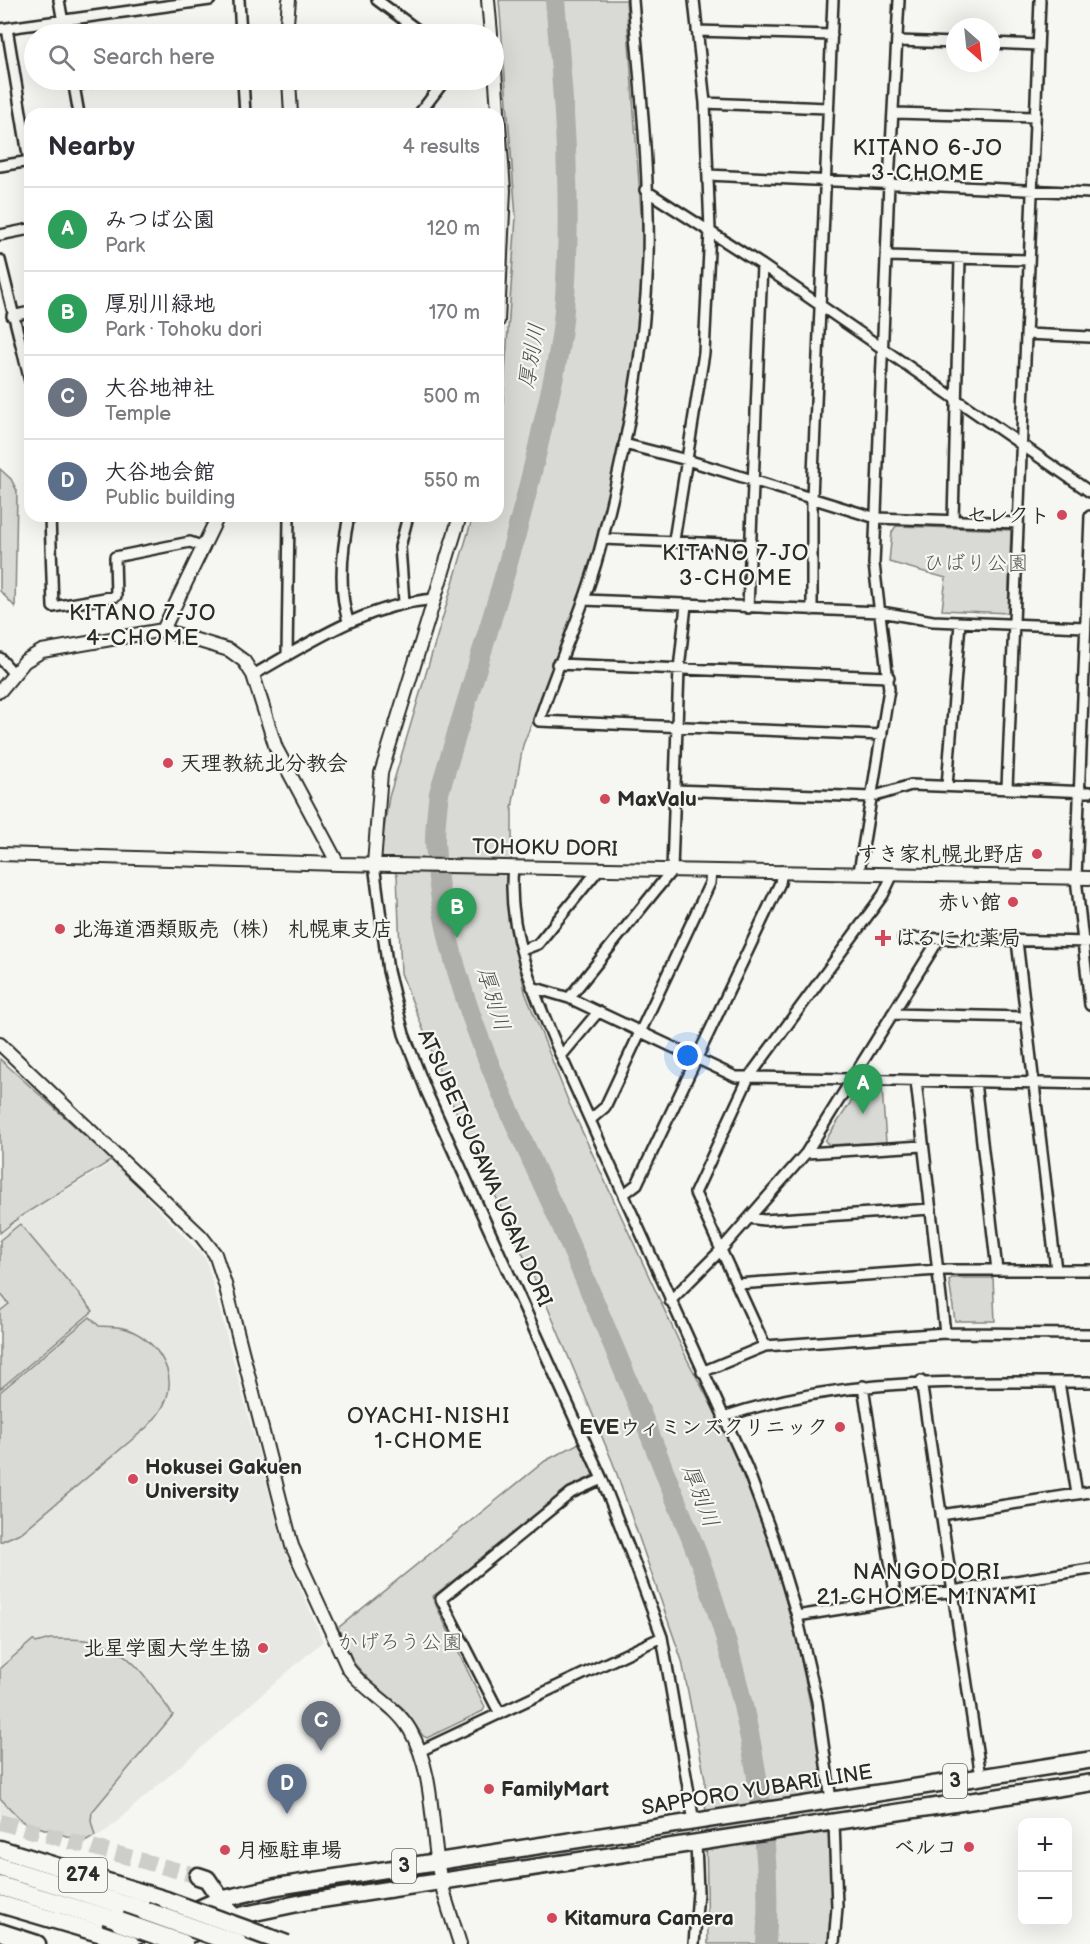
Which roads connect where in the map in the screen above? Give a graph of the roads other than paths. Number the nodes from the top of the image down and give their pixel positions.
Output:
1 (59, 0) edge
2 (210, 0) edge
3 (240, 0) edge
4 (289, 0) edge
5 (377, 0) edge
6 (488, 0) edge
7 (633, 0) edge
8 (694, 0) edge
9 (833, 0) edge
10 (899, 0) edge
11 (1040, 0) edge
12 (62, 21) junction
13 (40, 24) edge
14 (63, 24) edge
15 (241, 24) edge
16 (287, 24) edge
17 (409, 24) edge
18 (490, 24) edge
19 (24, 26) edge
20 (4, 29) edge
21 (697, 31) junction
22 (832, 35) junction
23 (898, 41) junction
24 (946, 43) edge
25 (1000, 44) edge
26 (1038, 45) junction
27 (75, 90) edge
28 (244, 90) edge
29 (290, 90) edge
30 (437, 90) edge
31 (493, 90) edge
32 (705, 103) junction
33 (78, 108) edge
34 (245, 108) edge
35 (291, 108) edge
36 (424, 108) edge
37 (495, 108) edge
38 (827, 108) junction
39 (895, 113) junction
40 (1035, 117) junction
41 (24, 131) edge
42 (24, 162) edge
43 (0, 166) edge
44 (708, 175) junction
45 (825, 181) junction
46 (889, 183) junction
47 (645, 190) junction
48 (1032, 190) junction
49 (1090, 193) edge
50 (710, 230) junction
51 (24, 231) edge
52 (0, 235) edge
53 (888, 256) junction
54 (960, 259) junction
55 (0, 260) edge
56 (1028, 260) junction
57 (762, 265) junction
58 (820, 305) junction
59 (24, 313) edge
60 (12, 316) junction
61 (1027, 334) junction
62 (1090, 337) edge
63 (884, 349) junction
64 (24, 359) edge
65 (956, 399) junction
66 (624, 444) junction
67 (1024, 445) junction
68 (687, 460) junction
69 (753, 481) junction
70 (1090, 492) edge
71 (812, 498) junction
72 (1090, 516) edge
73 (876, 518) junction
74 (952, 520) junction
75 (50, 522) edge
76 (215, 522) edge
77 (289, 522) edge
78 (348, 522) edge
79 (406, 522) edge
80 (458, 522) edge
81 (1018, 523) junction
82 (603, 539) junction
83 (674, 540) junction
84 (750, 545) junction
85 (204, 547) junction
86 (435, 599) junction
87 (584, 600) junction
88 (404, 602) junction
89 (686, 605) junction
90 (748, 608) junction
91 (812, 610) junction
92 (880, 612) junction
93 (348, 621) junction
94 (960, 622) junction
95 (1014, 625) junction
96 (1085, 627) junction
97 (163, 630) junction
98 (287, 656) junction
99 (0, 658) edge
100 (557, 664) junction
101 (679, 669) junction
102 (13, 673) junction
103 (253, 675) junction
104 (889, 677) junction
105 (0, 691) edge
106 (1085, 720) edge
107 (676, 727) junction
108 (882, 735) junction
109 (947, 786) junction
110 (1007, 789) junction
111 (675, 790) junction
112 (1078, 792) junction
113 (1090, 792) edge
114 (872, 796) junction
115 (0, 854) edge
116 (338, 864) junction
117 (374, 864) junction
118 (513, 867) junction
119 (599, 869) junction
120 (672, 870) junction
121 (711, 871) junction
122 (782, 871) junction
123 (859, 872) junction
124 (893, 874) junction
125 (1076, 878) junction
126 (1090, 878) edge
127 (903, 939) dead end
128 (939, 939) junction
129 (1017, 941) junction
130 (1086, 942) edge
131 (522, 950) junction
132 (532, 987) junction
133 (569, 998) junction
134 (1090, 1005) edge
135 (598, 1012) junction
136 (892, 1014) junction
137 (1025, 1017) junction
138 (640, 1031) junction
139 (0, 1044) edge
140 (561, 1056) junction
141 (696, 1058) junction
142 (749, 1077) junction
143 (851, 1079) junction
144 (916, 1081) junction
145 (975, 1082) junction
146 (1034, 1083) junction
147 (1090, 1084) edge
148 (590, 1120) junction
149 (923, 1146) junction
150 (806, 1153) junction
151 (624, 1194) junction
152 (931, 1209) junction
153 (749, 1218) junction
154 (720, 1251) junction
155 (938, 1270) junction
156 (997, 1270) junction
157 (1056, 1270) junction
158 (1090, 1270) edge
159 (737, 1284) junction
160 (670, 1301) junction
161 (945, 1333) junction
162 (1090, 1334) edge
163 (765, 1347) junction
164 (702, 1371) junction
165 (921, 1382) junction
166 (1059, 1382) junction
167 (1090, 1382) edge
168 (863, 1386) junction
169 (723, 1418) junction
170 (602, 1479) junction
171 (1090, 1492) edge
172 (1077, 1494) junction
173 (941, 1515) junction
174 (1090, 1569) edge
175 (952, 1591) junction
176 (896, 1600) junction
177 (797, 1616) junction
178 (662, 1637) junction
179 (500, 1714) junction
180 (420, 1751) junction
181 (1090, 1760) edge
182 (981, 1777) junction
183 (1090, 1783) edge
184 (826, 1801) junction
185 (697, 1821) junction
186 (828, 1823) junction
187 (699, 1843) junction
188 (0, 1849) edge
189 (439, 1861) junction
190 (0, 1867) edge
191 (198, 1876) tunnel mouth
192 (441, 1881) junction
193 (0, 1886) edge
194 (221, 1899) junction
195 (0, 1904) edge
196 (233, 1917) junction
197 (0, 1932) edge
198 (37, 1944) edge
199 (118, 1944) edge
200 (131, 1944) edge
201 (166, 1944) edge
202 (183, 1944) edge
203 (238, 1944) edge
204 (287, 1944) edge
205 (460, 1944) edge
206 (694, 1944) edge
207 (834, 1944) edge

1 - 12 street
2 - 12 street
3 - 15 street
4 - 16 street
5 - 17 street
6 - 18 street
7 - 47 street
8 - 21 street
9 - 22 street
10 - 23 street
11 - 26 street
12 - 13 street
12 - 14 street
19 - 20 street
20 - 41 street
21 - 22 street
21 - 32 street
22 - 38 street
23 - 24 street
23 - 39 street
25 - 26 street
26 - 40 street
27 - 33 street
28 - 34 street
29 - 35 street
30 - 36 street
31 - 37 street
32 - 38 street
32 - 44 street
38 - 45 street
39 - 40 street
39 - 46 street
40 - 48 street
42 - 43 street
44 - 45 street
44 - 50 street
45 - 46 street
45 - 58 street
46 - 48 street
46 - 53 street
47 - 50 street
47 - 66 street
48 - 49 street
48 - 56 street
50 - 57 street
50 - 68 street
51 - 52 street
53 - 54 street
53 - 63 street
54 - 56 street
54 - 65 street
55 - 60 street
56 - 61 street
57 - 58 street
57 - 69 street
58 - 63 street
58 - 71 street
59 - 60 street
60 - 64 street
61 - 62 street
61 - 67 street
63 - 65 street
63 - 73 street
65 - 67 street
65 - 74 street
66 - 68 street
66 - 82 street
67 - 70 street
67 - 81 street
68 - 69 street
68 - 83 street
69 - 71 street
69 - 84 street
71 - 73 street
71 - 91 street
72 - 96 street
73 - 74 street
73 - 92 street
74 - 81 street
75 - 85 street
76 - 85 street
77 - 98 street
78 - 93 street
79 - 88 street
80 - 86 street, ATSUBETSUGAWA UGAN DORI
81 - 95 street
82 - 83 street
82 - 87 street
83 - 84 street
84 - 90 street
85 - 97 street
86 - 88 street
86 - 117 street, ATSUBETSUGAWA UGAN DORI
87 - 89 street
87 - 100 street
88 - 93 street
89 - 90 street
89 - 101 street
90 - 91 street
91 - 92 street
92 - 94 street
92 - 104 street
93 - 98 street
94 - 95 street
94 - 109 street
95 - 96 street
95 - 110 street
96 - 106 street
97 - 102 street
97 - 103 street
98 - 103 street
99 - 102 street
100 - 101 street
100 - 107 street
101 - 104 street
101 - 107 street
102 - 105 street
103 - 116 street
104 - 108 street
106 - 112 street
107 - 108 street
107 - 111 street
108 - 114 street
109 - 110 street
109 - 114 street
110 - 112 street
111 - 114 street
111 - 120 street
112 - 113 street
112 - 125 street
114 - 123 street
115 - 116 street, TOHOKU DORI
116 - 117 street, TOHOKU DORI
117 - 118 street, TOHOKU DORI
117 - 170 street, ATSUBETSUGAWA UGAN DORI
118 - 119 street, TOHOKU DORI
118 - 131 street
119 - 120 street, TOHOKU DORI
119 - 131 street
120 - 121 street, TOHOKU DORI
120 - 133 street
121 - 122 street, TOHOKU DORI
121 - 138 street
122 - 123 street, TOHOKU DORI
122 - 141 street
123 - 124 street, TOHOKU DORI
124 - 125 street, TOHOKU DORI
124 - 142 street
125 - 126 street, TOHOKU DORI
125 - 130 street
127 - 128 street
128 - 129 street
128 - 136 street
129 - 130 street
129 - 137 street
130 - 134 street
131 - 132 street
132 - 133 street
132 - 140 street
133 - 135 street
135 - 138 street
135 - 140 street
136 - 137 street
136 - 143 street
137 - 146 street
138 - 141 street
138 - 148 street
139 - 180 street
140 - 148 street
141 - 142 street
141 - 151 street
142 - 143 street
142 - 154 street
143 - 144 street
143 - 150 street
144 - 145 street
144 - 149 street
145 - 146 street
145 - 156 street
146 - 147 street
146 - 157 street
148 - 151 street
149 - 150 street
149 - 152 street
150 - 153 street
151 - 160 street
152 - 153 street
152 - 155 street
153 - 154 street
154 - 159 street
154 - 160 street
155 - 156 street
155 - 159 street
155 - 161 street
156 - 157 street
157 - 158 street
159 - 163 street
160 - 164 street
161 - 162 street
161 - 163 street
163 - 164 street
164 - 169 street
165 - 166 street
165 - 168 street
165 - 173 street
166 - 167 street
166 - 172 street
168 - 169 street
168 - 176 street
169 - 177 street
170 - 178 street, ATSUBETSUGAWA UGAN DORI
170 - 179 street
171 - 172 street
172 - 173 street
173 - 175 street
174 - 175 street
175 - 176 street
175 - 182 street
176 - 177 street
177 - 184 street
178 - 179 street
178 - 185 street, ATSUBETSUGAWA UGAN DORI
179 - 180 street
180 - 189 street
181 - 182 main road, SAPPORO YUBARI LINE / 3
182 - 184 main road, SAPPORO YUBARI LINE / 3
183 - 186 main road, SAPPORO YUBARI LINE / 3
184 - 185 main road, SAPPORO YUBARI LINE / 3
185 - 189 main road, SAPPORO YUBARI LINE / 3
186 - 187 main road, SAPPORO YUBARI LINE / 3
186 - 207 street
187 - 192 main road, SAPPORO YUBARI LINE / 3
187 - 206 street
188 - 204 highway, 274, bridge
189 - 192 street
189 - 194 main road, SAPPORO YUBARI LINE / 3
190 - 203 highway, bridge
191 - 194 highway
192 - 196 main road, SAPPORO YUBARI LINE / 3
192 - 205 street
193 - 202 highway, bridge
194 - 196 highway
194 - 199 main road, SAPPORO YUBARI LINE / 3
195 - 200 highway, 274, bridge
196 - 201 main road, SAPPORO YUBARI LINE / 3
197 - 198 highway

